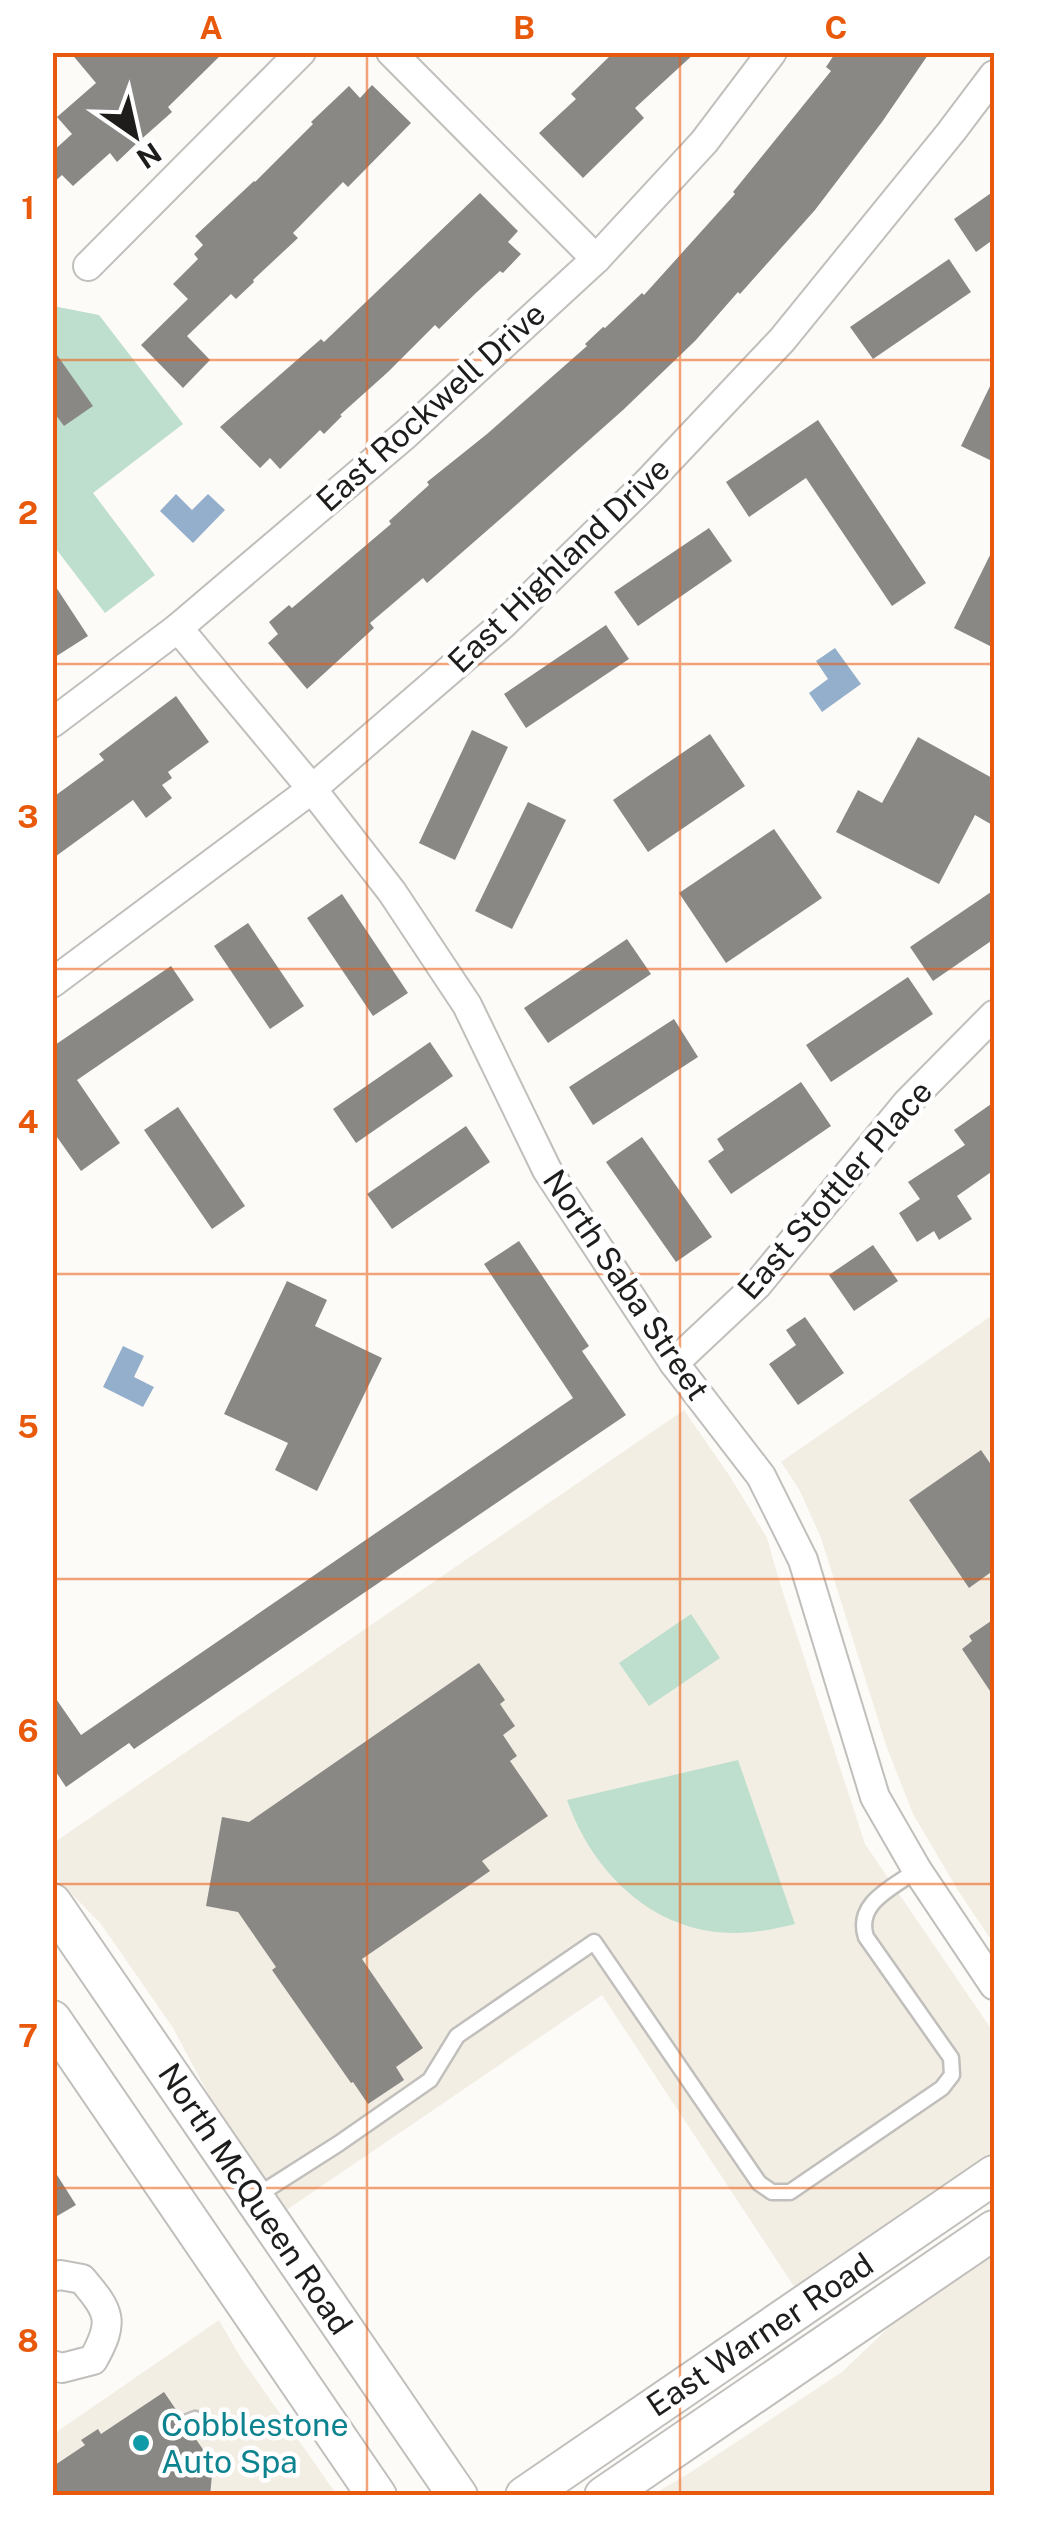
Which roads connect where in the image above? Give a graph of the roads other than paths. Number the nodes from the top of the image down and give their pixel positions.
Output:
1 (301, 52) edge
2 (391, 52) edge
3 (772, 52) edge
4 (994, 74) edge
5 (596, 258) junction
6 (88, 266) dead end
7 (178, 628) junction
8 (52, 723) edge
9 (312, 789) junction
10 (52, 982) edge
11 (994, 1016) edge
12 (674, 1363) junction
13 (916, 1870) junction
14 (52, 1903) edge
15 (994, 1985) edge
16 (52, 2020) edge
17 (994, 2176) edge
18 (254, 2198) junction
19 (994, 2230) edge
20 (52, 2277) edge
21 (52, 2365) edge
22 (185, 2423) dead end
23 (206, 2431) dead end
24 (378, 2496) edge
25 (458, 2496) edge
26 (526, 2496) edge
27 (604, 2496) edge

1 - 6 street
2 - 5 street
3 - 5 street, East Rockwell Drive
4 - 9 street, East Highland Drive
5 - 7 street, East Rockwell Drive
7 - 8 street, East Rockwell Drive
7 - 9 street, North Saba Street
9 - 10 street, East Highland Drive
9 - 12 street, North Saba Street
11 - 12 street, East Stottler Place
12 - 13 street, North Saba Street
13 - 15 street, North Saba Street
13 - 18 lane
14 - 18 main road, North McQueen Road
16 - 24 main road, North McQueen Road
17 - 26 main road, East Warner Road
18 - 25 main road, North McQueen Road
19 - 27 main road, East Warner Road
20 - 21 street
22 - 23 lane

